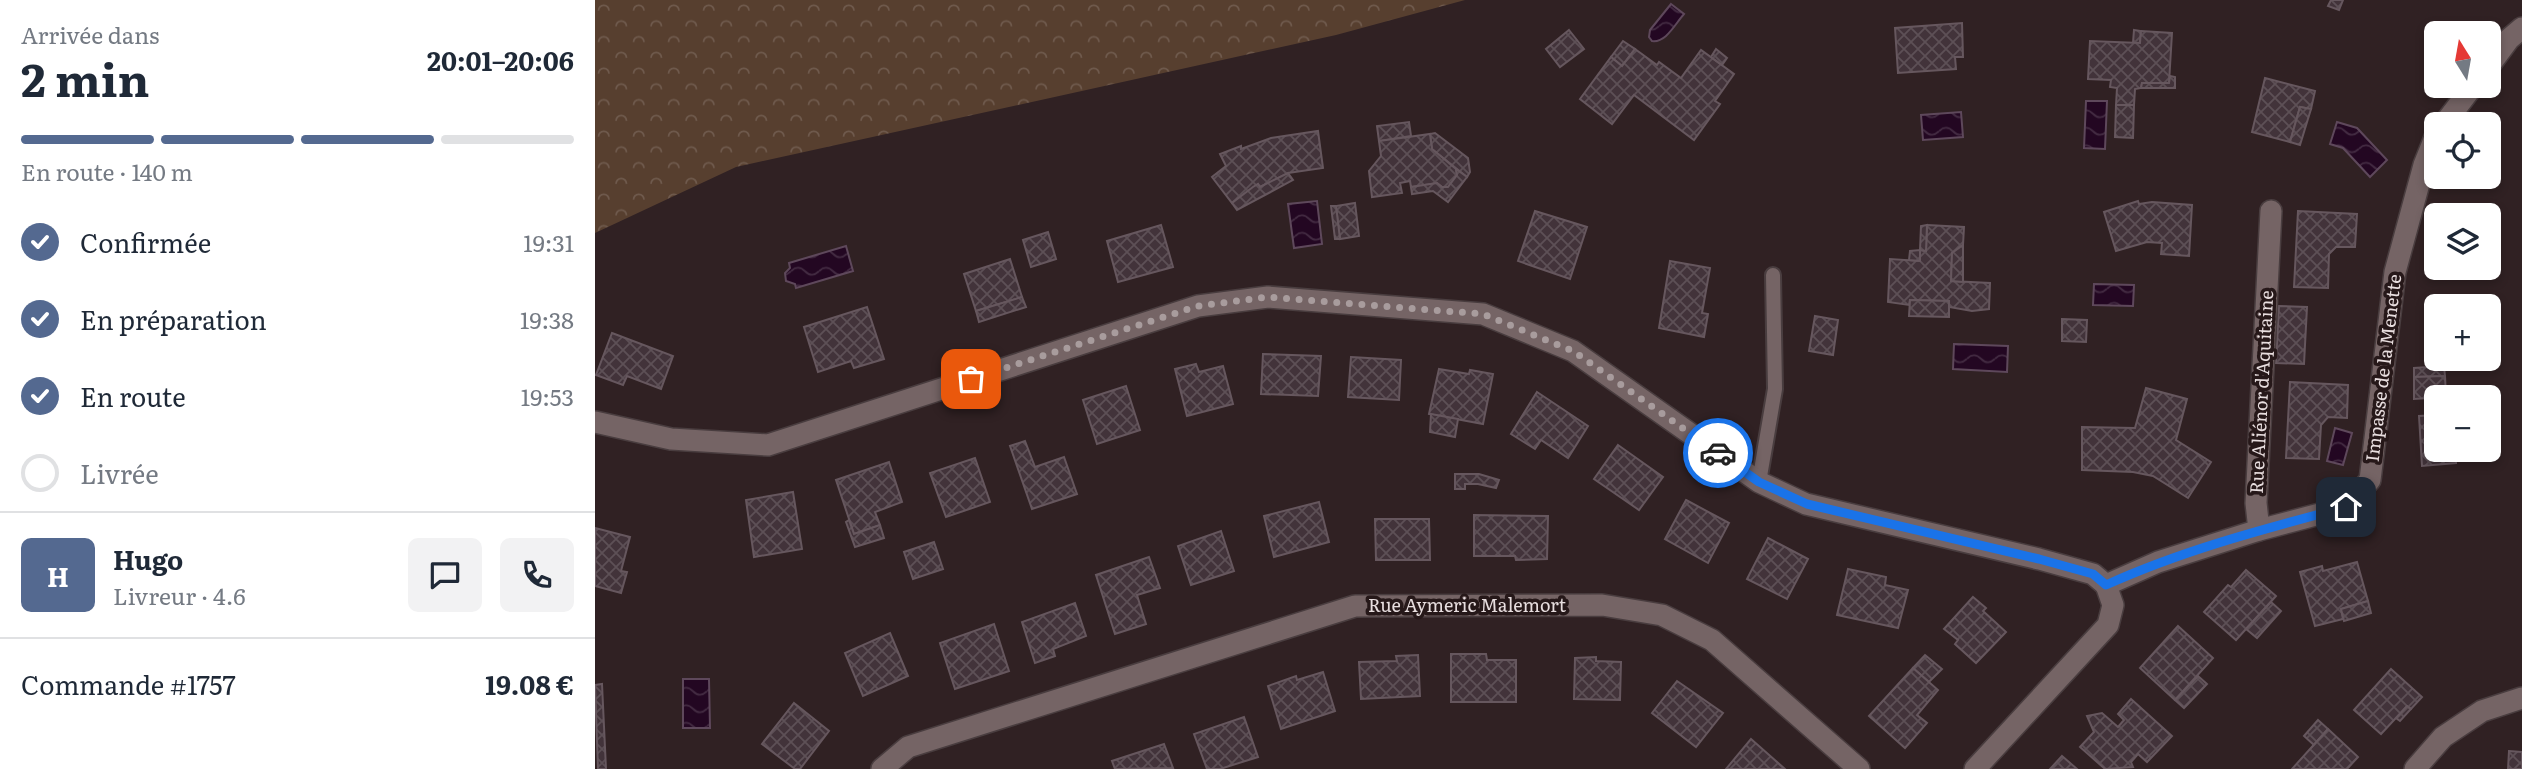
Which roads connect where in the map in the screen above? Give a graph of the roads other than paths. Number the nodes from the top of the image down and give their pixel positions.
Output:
1 (2522, 28) edge
2 (2501, 50) edge
3 (2464, 98) edge
4 (2453, 112) edge
5 (2424, 165) edge
6 (2271, 211) dead end
7 (1773, 275) dead end
8 (595, 422) edge
9 (1759, 482) junction
10 (2259, 530) junction
11 (2106, 585) junction
12 (2522, 698) edge
13 (882, 769) edge
14 (1859, 769) edge
15 (1975, 769) edge
16 (2415, 769) edge

1 - 2 street
3 - 4 street
5 - 10 street, Impasse de la Menette
6 - 10 street, Rue Aliénor d'Aquitaine
7 - 9 lane
8 - 9 street
9 - 11 street
10 - 11 street
11 - 15 street
12 - 16 street
13 - 14 street, Rue Aymeric Malemort

